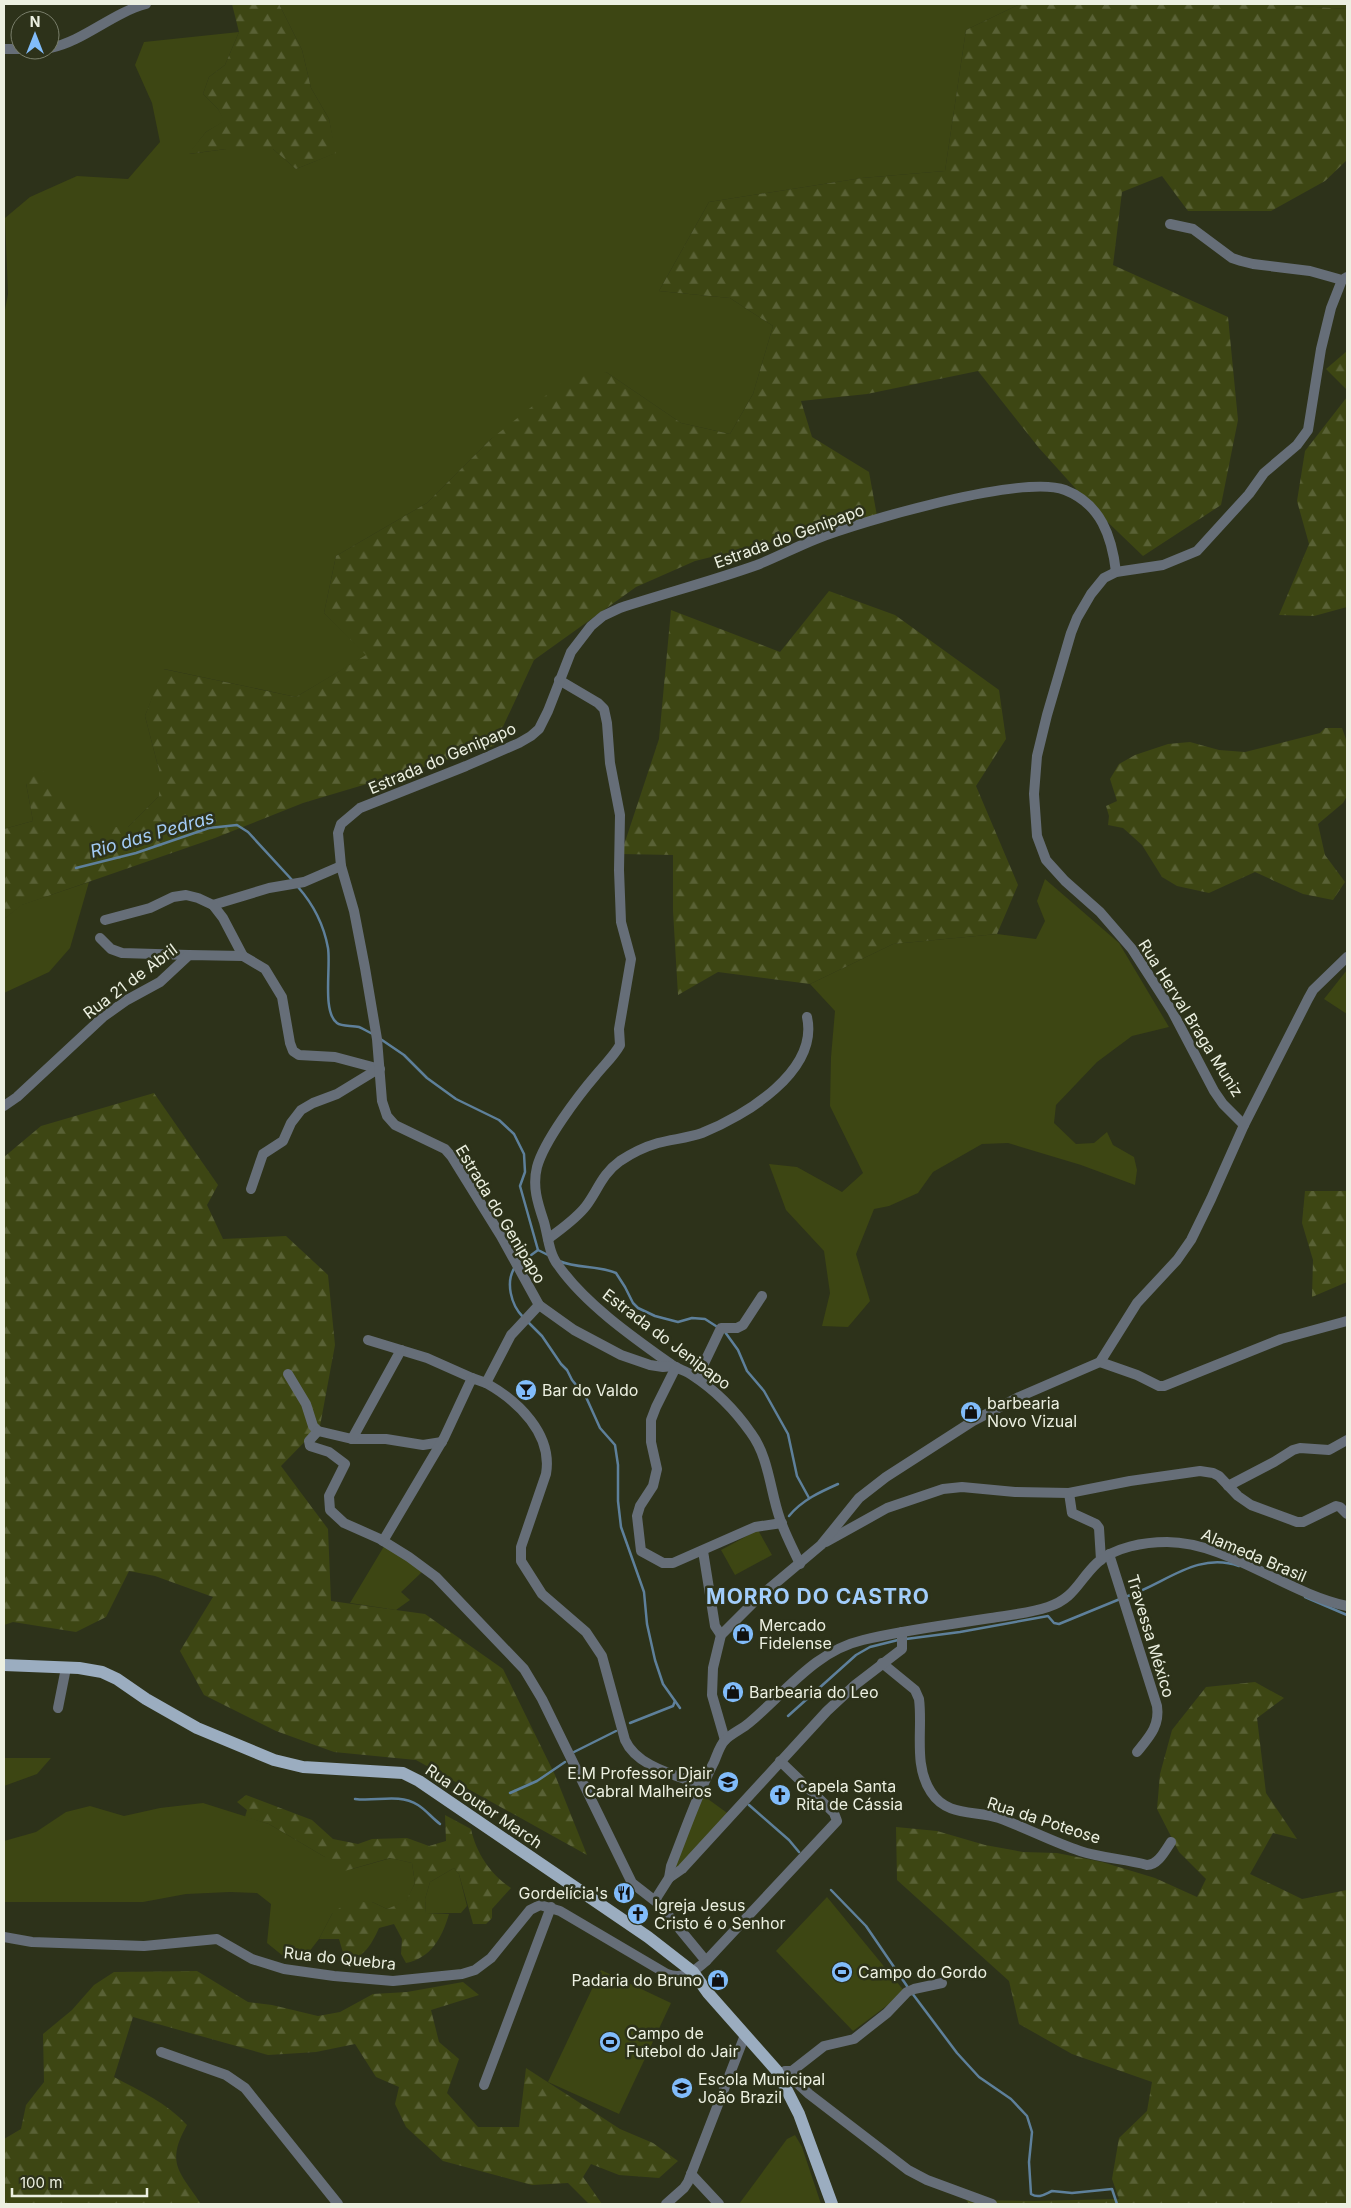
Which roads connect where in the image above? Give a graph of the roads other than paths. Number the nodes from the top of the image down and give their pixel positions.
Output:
1 (146, 4) edge
2 (60, 44) edge
3 (1170, 224) dead end
4 (1345, 278) edge
5 (1116, 572) junction
6 (560, 680) junction
7 (341, 866) junction
8 (213, 904) junction
9 (105, 920) dead end
10 (100, 938) dead end
11 (189, 955) junction
12 (243, 956) junction
13 (1347, 956) edge
14 (807, 1017) dead end
15 (379, 1069) junction
16 (4, 1106) edge
17 (1244, 1125) junction
18 (251, 1189) dead end
19 (548, 1239) junction
20 (762, 1296) dead end
21 (539, 1305) junction
22 (1347, 1320) edge
23 (368, 1340) dead end
24 (400, 1350) junction
25 (1100, 1362) junction
26 (675, 1366) junction
27 (288, 1374) dead end
28 (472, 1378) junction
29 (697, 1378) junction
30 (486, 1383) junction
31 (318, 1431) junction
32 (352, 1439) junction
33 (1347, 1440) edge
34 (442, 1442) junction
35 (1228, 1486) junction
36 (1069, 1493) junction
37 (1347, 1514) edge
38 (782, 1524) junction
39 (383, 1541) junction
40 (821, 1545) junction
41 (703, 1551) junction
42 (1105, 1557) junction
43 (800, 1564) junction
44 (1347, 1606) edge
45 (902, 1632) junction
46 (721, 1635) junction
47 (882, 1663) junction
48 (4, 1665) edge
49 (66, 1668) junction
50 (58, 1708) dead end
51 (725, 1740) junction
52 (1137, 1752) dead end
53 (780, 1761) junction
54 (702, 1785) junction
55 (1171, 1842) dead end
56 (676, 1868) junction
57 (655, 1900) junction
58 (551, 1907) junction
59 (4, 1937) edge
60 (706, 1961) junction
61 (693, 1972) junction
62 (942, 1983) dead end
63 (745, 2035) junction
64 (161, 2052) dead end
65 (777, 2071) junction
66 (790, 2072) junction
67 (484, 2086) dead end
68 (691, 2174) junction
69 (338, 2204) edge
70 (666, 2204) edge
71 (718, 2204) edge
72 (832, 2204) edge
73 (992, 2204) edge

1 - 2 street
3 - 4 street, Rua Herval Braga Muniz
4 - 5 street, Rua Herval Braga Muniz
5 - 6 street, Estrada do Genipapo
5 - 17 street, Rua Herval Braga Muniz
6 - 7 street, Estrada do Genipapo
6 - 19 street, Estrada do Jenipapo
7 - 8 street
7 - 15 street, Estrada do Genipapo
8 - 9 street
8 - 12 street
10 - 11 street
11 - 12 street, Rua 21 de Abril
11 - 16 street, Rua 21 de Abril
12 - 15 street, Rua 21 de Abril
13 - 17 street
14 - 19 street
15 - 18 street
15 - 21 street, Estrada do Genipapo
17 - 25 street
19 - 26 street, Estrada do Jenipapo
20 - 29 street
21 - 26 street, Estrada do Genipapo
21 - 30 street
22 - 25 street
23 - 24 street
24 - 28 street
24 - 32 street
25 - 40 street
26 - 29 street, Estrada do Jenipapo
26 - 41 street
27 - 31 street
28 - 30 street
28 - 34 street
29 - 38 street, Estrada do Jenipapo
30 - 54 street
31 - 32 street
31 - 39 street
32 - 34 street
33 - 35 street
34 - 39 street
35 - 36 street
35 - 37 street
36 - 40 street
36 - 42 street, Travessa México
38 - 41 street
38 - 43 street, Estrada do Jenipapo
39 - 57 street
40 - 43 street
41 - 46 street
42 - 44 street, Alameda Brasil
42 - 45 street
42 - 52 street, Travessa México
43 - 46 street
45 - 47 street
45 - 51 street
46 - 51 street
47 - 53 street
47 - 55 street, Rua da Poteose
48 - 49 main road, Rua Doutor March
49 - 50 street
49 - 61 main road, Rua Doutor March
51 - 54 street
53 - 56 street
53 - 60 street
54 - 56 street
56 - 57 street
57 - 60 street
58 - 59 street, Rua do Quebra
58 - 61 street
58 - 67 street
60 - 61 street
61 - 63 main road, Rua Doutor March
62 - 66 street
63 - 65 main road, Rua Doutor March
63 - 68 street
64 - 69 street
65 - 66 street
65 - 72 main road, Rua Doutor March
66 - 73 street
68 - 70 street
68 - 71 street

